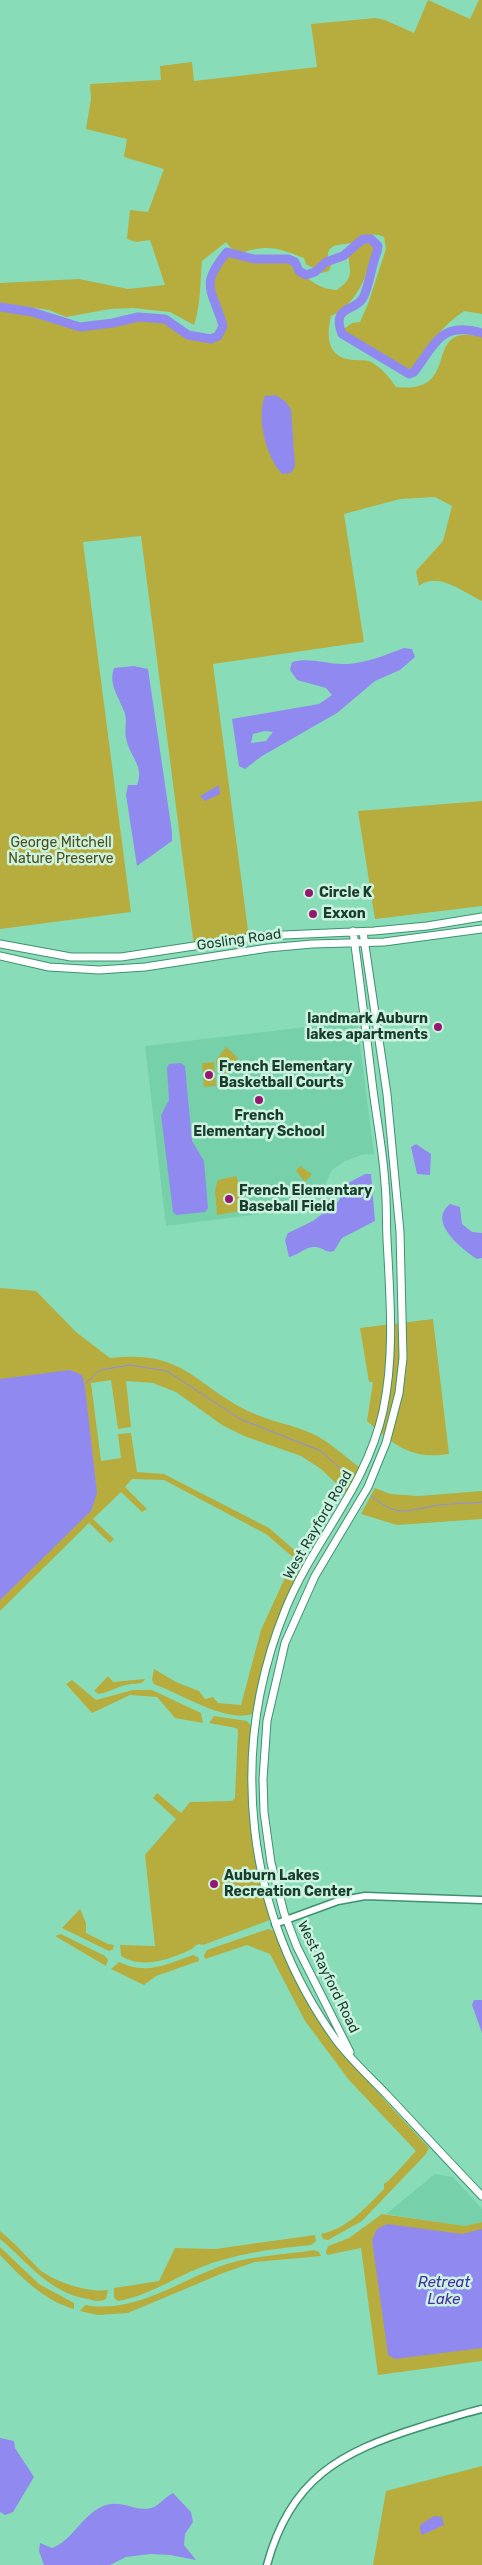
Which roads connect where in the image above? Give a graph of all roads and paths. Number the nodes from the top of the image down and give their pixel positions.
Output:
1 (482, 917) edge
2 (482, 929) edge
3 (352, 931) junction
4 (363, 932) junction
5 (354, 942) junction
6 (365, 943) junction
7 (0, 944) edge
8 (0, 956) edge
9 (390, 1296) junction
10 (402, 1296) junction
11 (482, 1896) edge
12 (463, 1898) junction
13 (482, 1900) edge
14 (286, 1919) junction
15 (275, 1924) junction
16 (357, 2063) junction
17 (482, 2196) edge
18 (482, 2409) edge
19 (267, 2565) edge

1 - 4 main road, Gosling Road
2 - 6 main road, Gosling Road
3 - 4 main road, Gosling Road
3 - 5 main road, West Rayford Road
3 - 7 main road, Gosling Road
4 - 6 main road, West Rayford Road
5 - 6 main road, Gosling Road
5 - 8 main road, Gosling Road
5 - 9 main road, West Rayford Road
6 - 10 main road, West Rayford Road
9 - 10 main road
9 - 15 main road, West Rayford Road
10 - 14 main road, West Rayford Road
11 - 12 street
12 - 13 street
12 - 14 street
14 - 15 street
14 - 16 main road, West Rayford Road
15 - 16 main road, West Rayford Road
16 - 17 main road, West Rayford Road
18 - 19 street

